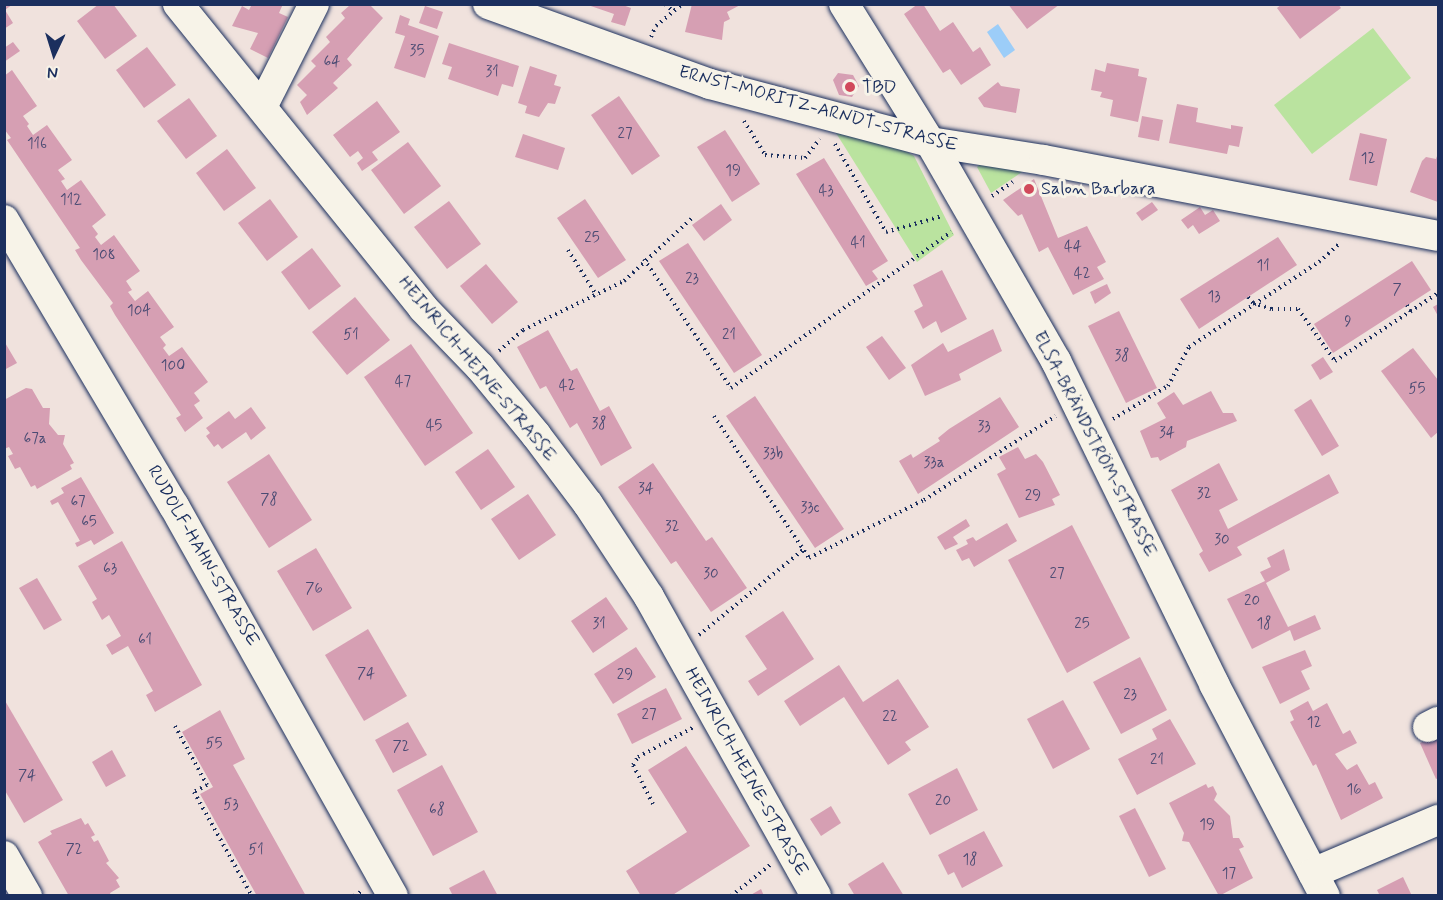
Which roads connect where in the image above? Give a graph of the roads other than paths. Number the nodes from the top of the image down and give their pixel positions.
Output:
1 (178, 4) edge
2 (314, 4) edge
3 (488, 4) edge
4 (852, 7) edge
5 (263, 105) junction
6 (930, 142) junction
7 (7, 227) edge
8 (1438, 236) edge
9 (1438, 820) edge
10 (4, 856) edge
11 (1319, 884) edge
12 (27, 896) edge
13 (393, 896) edge
14 (816, 896) edge

1 - 5 street, HEINRICH-HEINE-STRASSE
2 - 5 street
3 - 6 street, ERNST-MORITZ-ARNDT-STRASSE
4 - 6 street, ELSA-BRÄNDSTRÖM-STRASSE
5 - 14 street, HEINRICH-HEINE-STRASSE
6 - 8 street, ERNST-MORITZ-ARNDT-STRASSE
6 - 11 street, ELSA-BRÄNDSTRÖM-STRASSE
7 - 13 street, RUDOLF-HAHN-STRASSE
9 - 11 street
10 - 12 street

